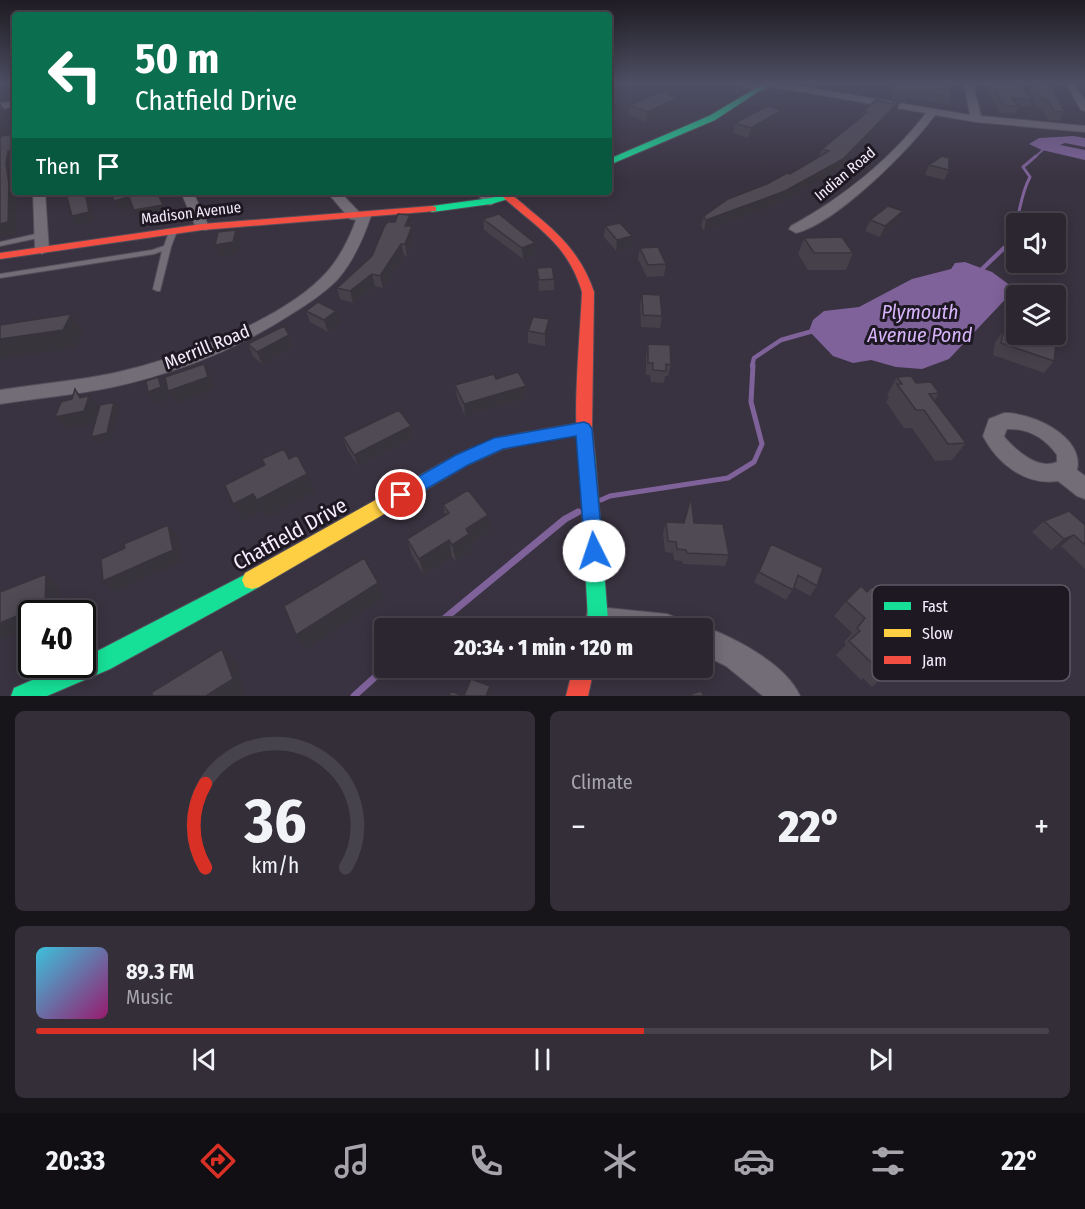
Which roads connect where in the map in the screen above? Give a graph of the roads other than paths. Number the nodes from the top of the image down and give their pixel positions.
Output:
1 (714, 116) edge
2 (929, 116) edge
3 (962, 116) edge
4 (976, 119) joint
5 (1085, 129) edge
6 (612, 161) edge
7 (39, 195) edge
8 (189, 195) edge
9 (336, 195) edge
10 (486, 196) edge
11 (508, 197) junction
12 (535, 198) edge
13 (360, 216) junction
14 (202, 227) junction
15 (796, 229) dead end
16 (172, 231) junction
17 (555, 234) junction
18 (41, 243) junction
19 (0, 244) edge
20 (167, 247) junction
21 (0, 256) edge
22 (0, 276) edge
23 (158, 289) dead end
24 (0, 396) edge
25 (584, 429) junction
26 (1061, 471) dead end
27 (1085, 489) edge
28 (596, 618) edge
29 (713, 643) edge
30 (581, 678) edge
31 (22, 696) edge
32 (576, 696) edge
33 (785, 696) edge

1 - 6 street
2 - 15 street, Indian Road
3 - 4 street
4 - 5 street
7 - 18 street
8 - 14 street
9 - 13 street
10 - 11 street, Madison Avenue
10 - 13 street, Madison Avenue
11 - 12 street, Madison Avenue
11 - 17 street
12 - 17 street
13 - 14 street, Madison Avenue
13 - 24 street, Merrill Road
14 - 16 street, Madison Avenue
16 - 18 street, Madison Avenue
16 - 20 lane
17 - 25 street
18 - 19 lane
18 - 21 street, Madison Avenue
20 - 22 lane
20 - 23 lane
25 - 28 street
25 - 31 street, Chatfield Drive
26 - 27 street
29 - 33 street
30 - 32 street

